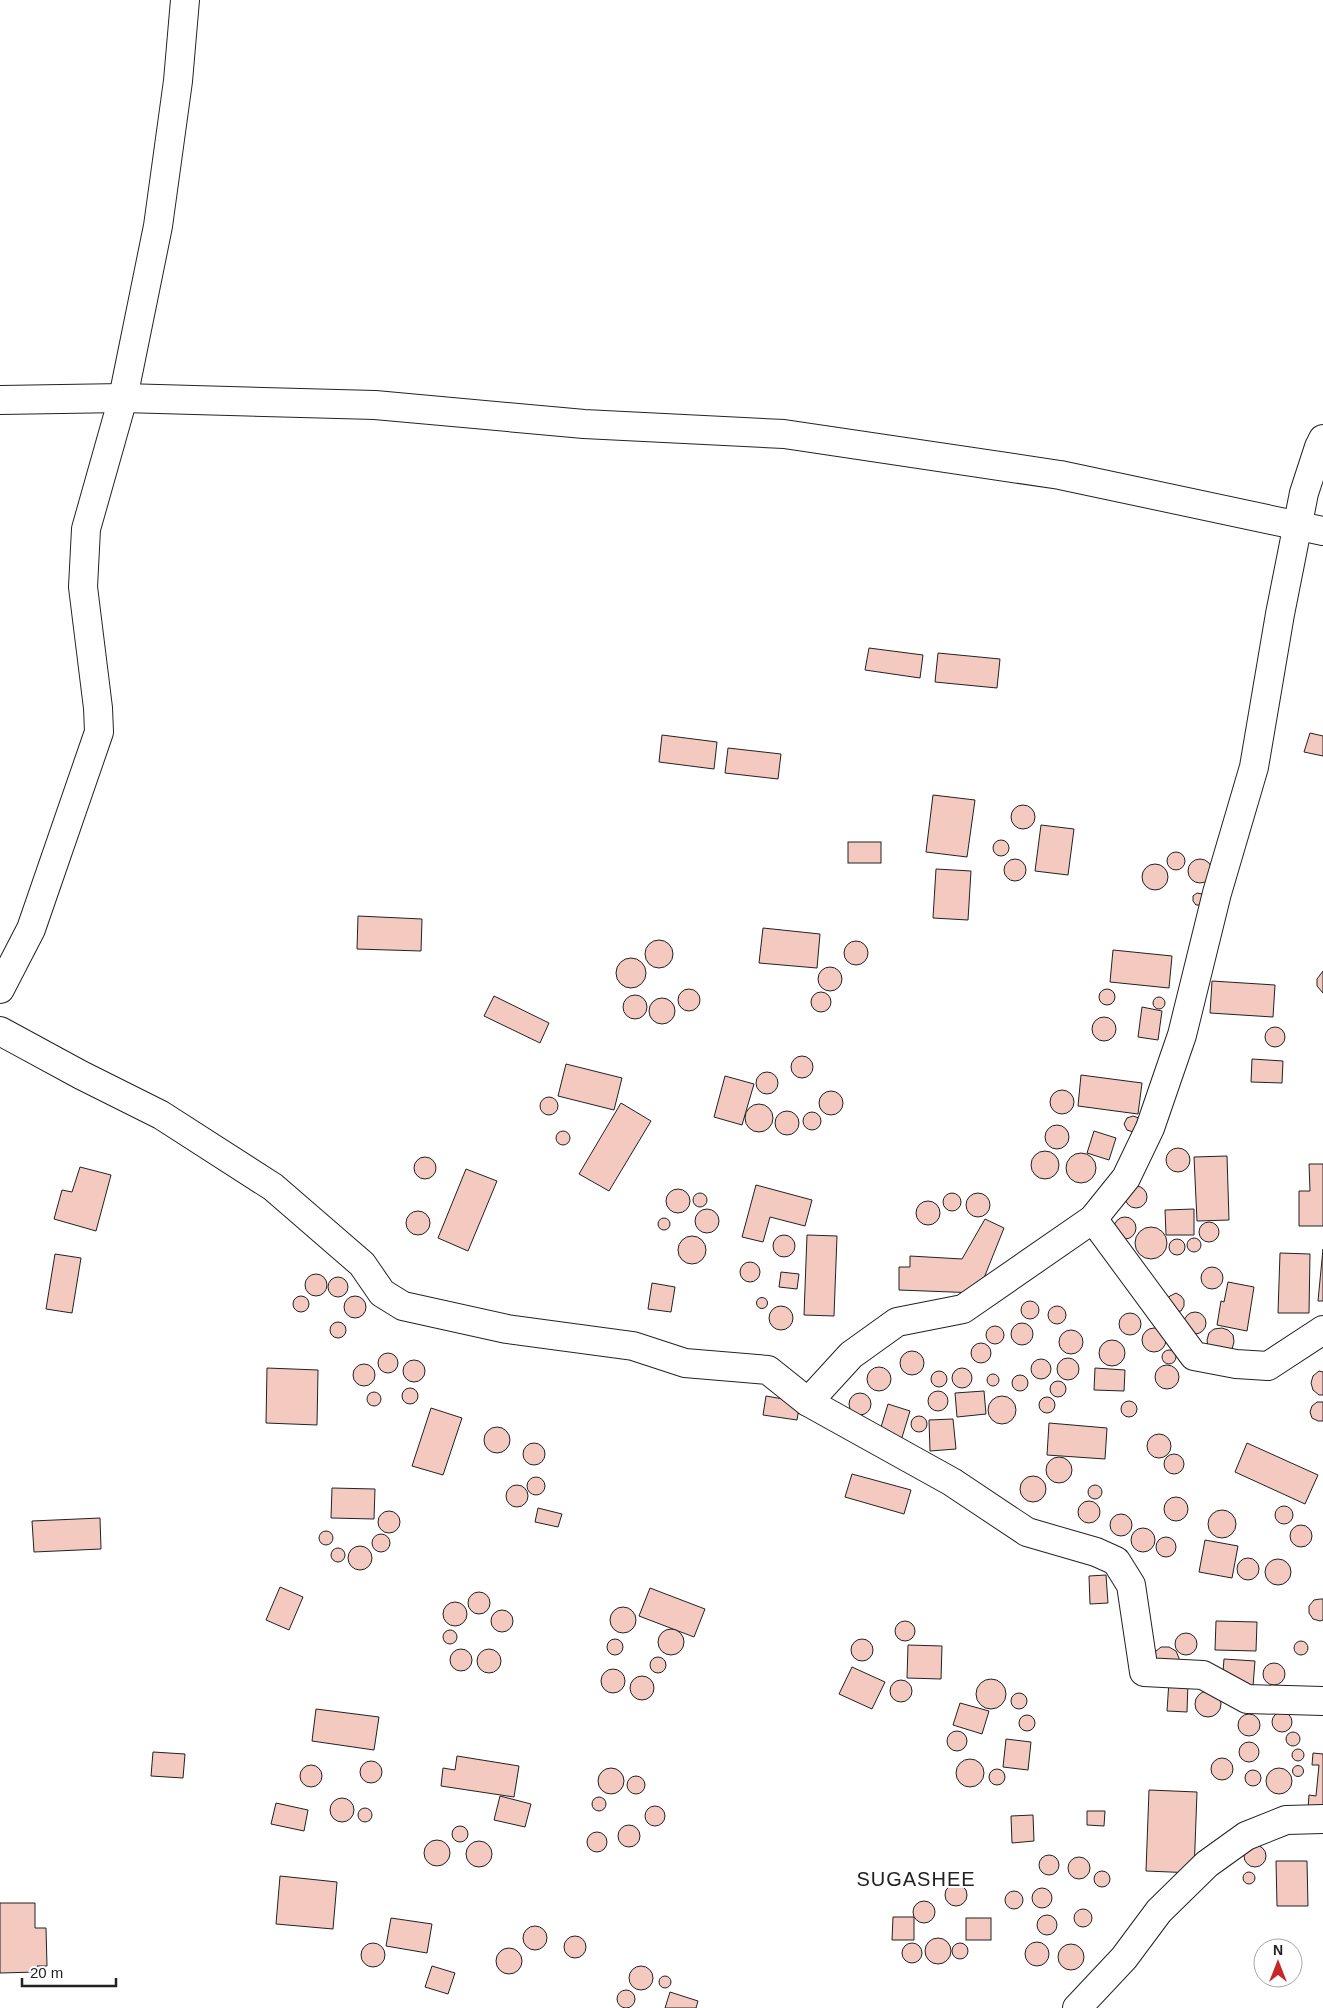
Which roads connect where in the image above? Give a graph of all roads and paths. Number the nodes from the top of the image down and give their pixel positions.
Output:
1 (185, 0) edge
2 (123, 398) junction
3 (0, 400) edge
4 (1323, 439) edge
5 (1310, 529) edge
6 (0, 989) edge
7 (0, 1031) edge
8 (1093, 1219) junction
9 (1323, 1330) edge
10 (808, 1402) junction
11 (1323, 1702) edge
12 (1323, 1819) edge
13 (1077, 2008) edge

1 - 2 street
2 - 3 street
2 - 5 street
2 - 6 street
4 - 5 street
5 - 8 street
7 - 10 street
8 - 9 street
8 - 10 street
10 - 11 street
12 - 13 street

